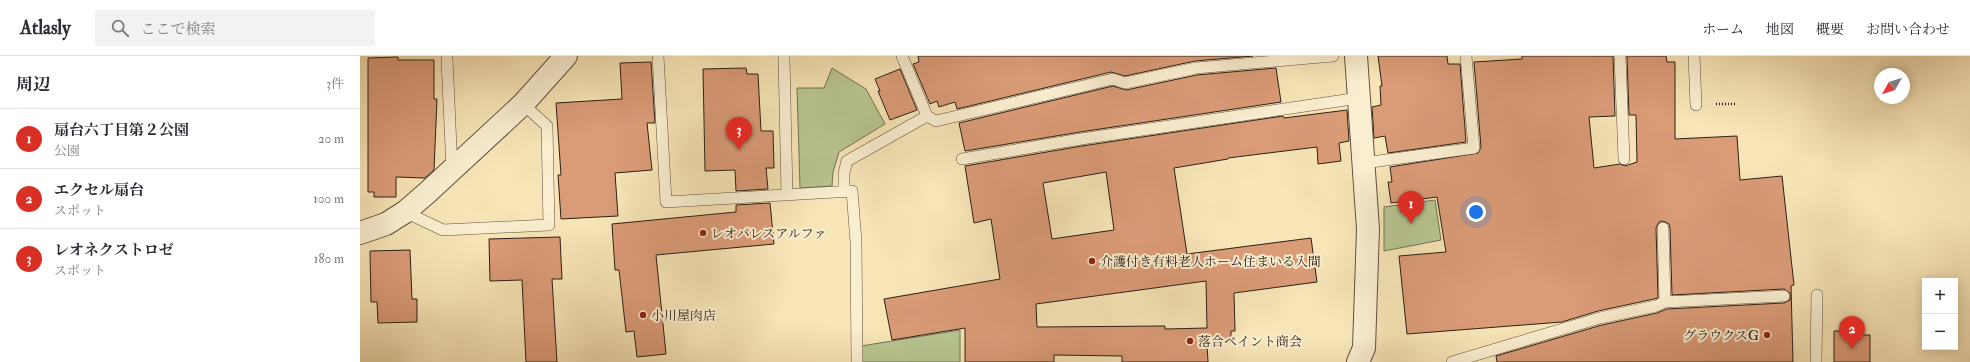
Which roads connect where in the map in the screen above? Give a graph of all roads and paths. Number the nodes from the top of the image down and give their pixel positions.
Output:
1 (566, 56) edge
2 (658, 56) edge
3 (784, 56) edge
4 (902, 56) edge
5 (1333, 56) edge
6 (1356, 56) edge
7 (1466, 56) edge
8 (1620, 56) edge
9 (1694, 56) edge
10 (448, 59) dead end
11 (1359, 98) junction
12 (523, 104) junction
13 (1696, 105) dead end
14 (927, 116) junction
15 (962, 159) dead end
16 (1624, 159) dead end
17 (1364, 163) junction
18 (452, 171) junction
19 (844, 192) junction
20 (788, 195) junction
21 (405, 212) junction
22 (1663, 228) dead end
23 (360, 233) edge
24 (1817, 295) dead end
25 (1784, 296) dead end
26 (1665, 302) junction
27 (857, 362) edge
28 (1358, 362) edge
29 (1452, 362) edge
30 (1816, 362) edge

1 - 12 street
2 - 20 lane
3 - 20 lane
4 - 14 lane
5 - 14 lane
6 - 11 street
7 - 17 lane
8 - 16 lane
9 - 13 lane
10 - 18 lane
11 - 15 lane
11 - 17 street
12 - 18 street
12 - 21 lane
14 - 19 lane
17 - 28 street
18 - 21 street
19 - 20 lane
19 - 27 lane
21 - 23 street
22 - 26 lane
24 - 30 lane
25 - 26 lane
26 - 29 lane

